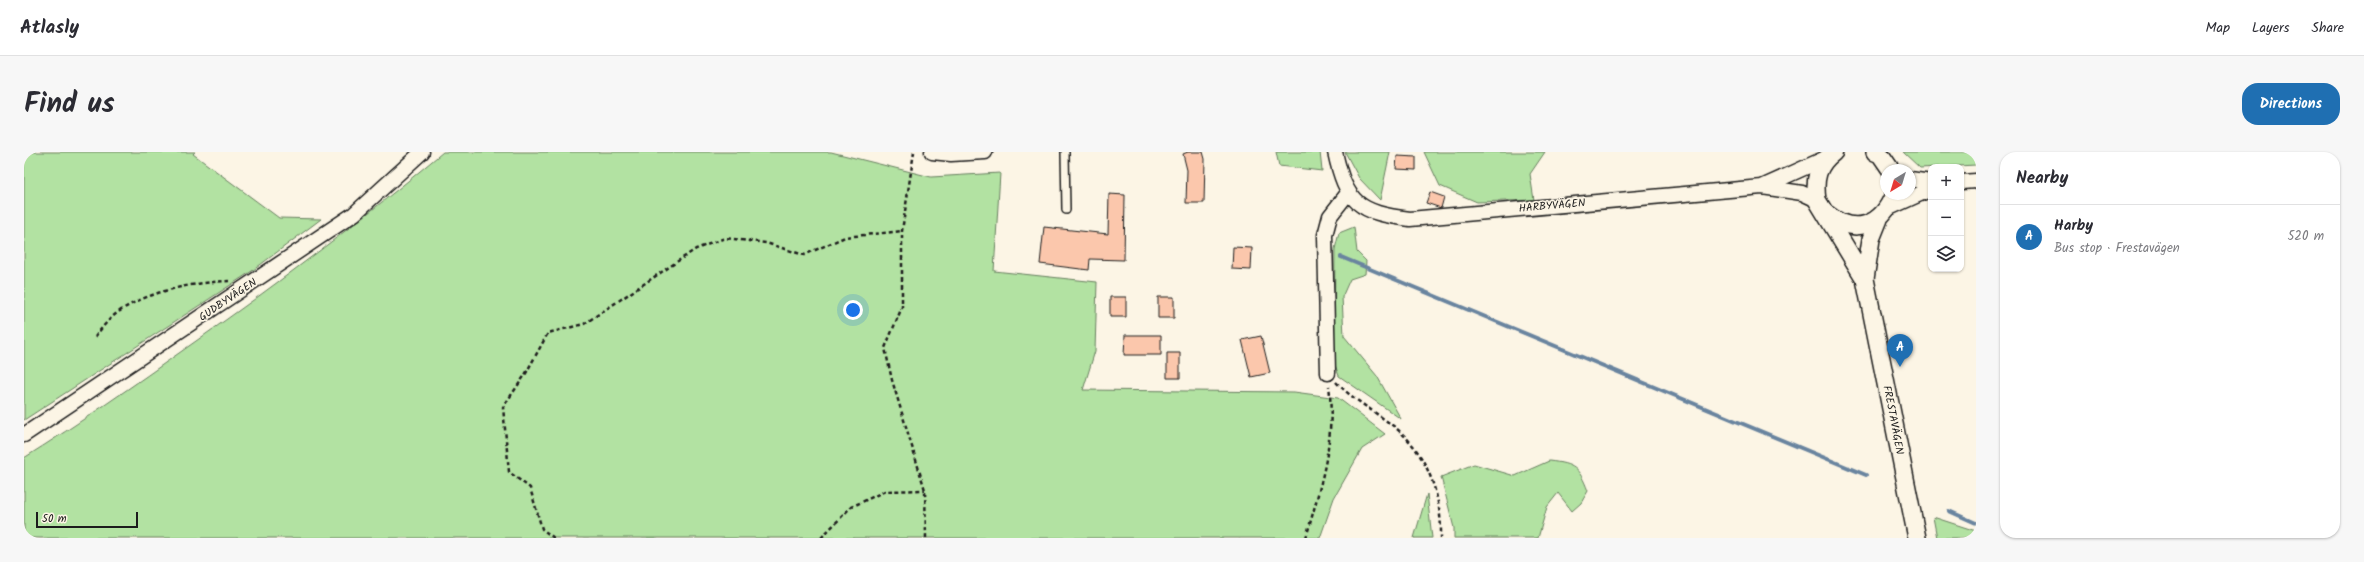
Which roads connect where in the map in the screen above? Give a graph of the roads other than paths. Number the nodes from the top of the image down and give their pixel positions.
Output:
1 (422, 152) edge
2 (932, 152) edge
3 (984, 152) edge
4 (1065, 152) edge
5 (1335, 152) edge
6 (1830, 155) edge
7 (1916, 180) edge
8 (1976, 181) edge
9 (1928, 182) edge
10 (1964, 182) edge
11 (1762, 187) junction
12 (1928, 190) edge
13 (1348, 194) junction
14 (1821, 206) junction
15 (1887, 207) edge
16 (1066, 210) dead end
17 (1865, 279) junction
18 (1328, 373) road end
19 (24, 436) edge
20 (1917, 538) edge

1 - 19 street, GUDBYVÄGEN
2 - 3 street
4 - 16 lane
5 - 13 street, HARBYVÄGEN
6 - 11 street, HARBYVÄGEN
6 - 14 street
7 - 9 street
8 - 10 street
11 - 13 street, HARBYVÄGEN
11 - 14 street, HARBYVÄGEN
12 - 15 street
13 - 18 street
14 - 15 street
14 - 17 street, FRESTAVÄGEN
15 - 17 street, FRESTAVÄGEN
17 - 20 street, FRESTAVÄGEN

